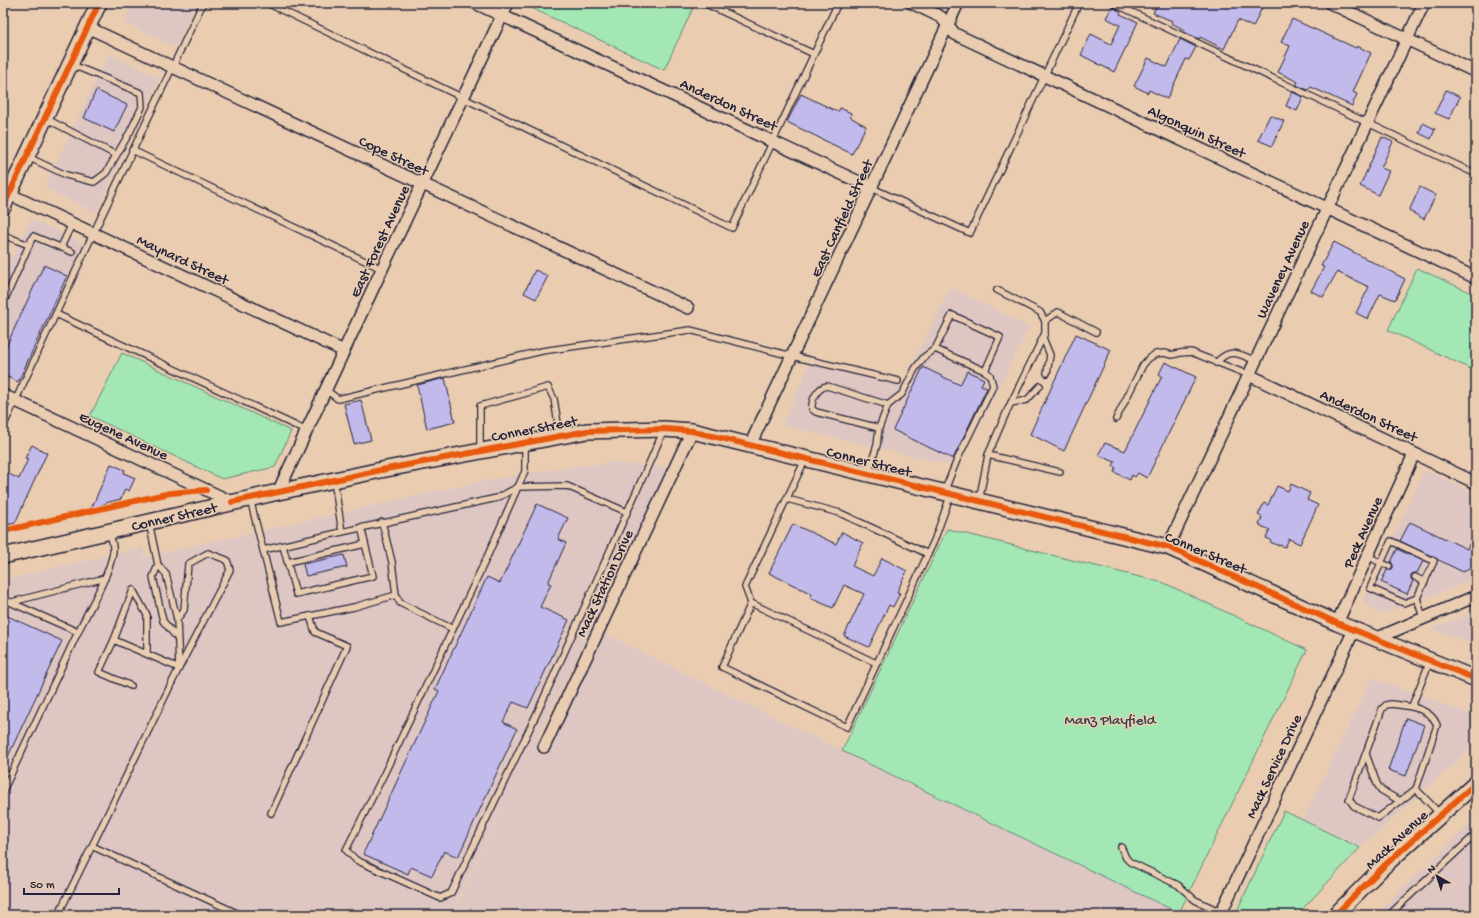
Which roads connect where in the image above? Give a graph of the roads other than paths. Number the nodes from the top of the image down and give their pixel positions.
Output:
1 (99, 3) edge
2 (203, 3) edge
3 (267, 3) edge
4 (475, 3) edge
5 (508, 3) edge
6 (704, 3) edge
7 (838, 3) edge
8 (912, 3) edge
9 (958, 3) edge
10 (1079, 3) edge
11 (1113, 3) edge
12 (1330, 3) edge
13 (1424, 3) edge
14 (502, 16) junction
15 (947, 24) junction
16 (87, 28) junction
17 (1407, 39) junction
18 (814, 54) junction
19 (70, 64) junction
20 (172, 67) junction
21 (1476, 72) edge
22 (1044, 76) junction
23 (464, 98) junction
24 (44, 118) junction
25 (1367, 124) junction
26 (773, 141) junction
27 (132, 150) junction
28 (116, 155) junction
29 (27, 156) junction
30 (1476, 174) edge
31 (422, 185) junction
32 (872, 188) junction
33 (6, 201) edge
34 (1327, 208) junction
35 (72, 224) junction
36 (93, 234) junction
37 (3, 235) edge
38 (29, 245) junction
39 (61, 247) junction
40 (72, 252) dead end
41 (382, 269) junction
42 (1476, 278) edge
43 (997, 290) dead end
44 (3, 304) edge
45 (688, 308) dead end
46 (56, 314) junction
47 (1045, 321) junction
48 (1096, 332) dead end
49 (1043, 338) junction
50 (935, 349) junction
51 (344, 351) junction
52 (792, 356) junction
53 (1256, 360) junction
54 (1216, 362) junction
55 (985, 370) junction
56 (1047, 373) dead end
57 (1249, 375) junction
58 (898, 381) dead end
59 (1040, 386) dead end
60 (326, 390) junction
61 (3, 395) edge
62 (16, 401) junction
63 (1011, 404) junction
64 (888, 405) junction
65 (1116, 419) dead end
66 (3, 428) edge
67 (664, 428) junction
68 (879, 428) junction
69 (307, 431) junction
70 (692, 431) junction
71 (560, 436) junction
72 (525, 442) junction
73 (750, 445) junction
74 (480, 451) junction
75 (1414, 454) junction
76 (988, 455) junction
77 (806, 459) junction
78 (1060, 472) dead end
79 (868, 474) junction
80 (334, 480) junction
81 (1476, 483) edge
82 (518, 487) junction
83 (278, 492) junction
84 (947, 493) junction
85 (250, 498) junction
86 (786, 499) junction
87 (979, 501) junction
88 (232, 502) junction
89 (627, 512) junction
90 (148, 522) junction
91 (382, 522) junction
92 (361, 527) junction
93 (109, 531) junction
94 (342, 532) junction
95 (365, 544) junction
96 (283, 546) junction
97 (1168, 547) junction
98 (263, 550) junction
99 (928, 554) junction
100 (3, 556) edge
101 (1368, 556) junction
102 (288, 562) junction
103 (1381, 563) junction
104 (158, 565) junction
105 (1389, 566) dead end
106 (1415, 577) dead end
107 (105, 578) junction
108 (1425, 582) junction
109 (396, 595) junction
110 (1417, 598) junction
111 (3, 599) edge
112 (1475, 599) edge
113 (11, 602) junction
114 (751, 603) junction
115 (310, 616) junction
116 (1423, 618) junction
117 (177, 619) junction
118 (1337, 623) junction
119 (452, 629) junction
120 (1354, 630) junction
121 (78, 632) junction
122 (177, 638) junction
123 (1375, 638) junction
124 (114, 640) junction
125 (147, 654) junction
126 (1430, 661) junction
127 (876, 663) junction
128 (179, 668) junction
129 (1476, 680) edge
130 (131, 686) dead end
131 (1412, 706) junction
132 (544, 747) dead end
133 (1366, 754) junction
134 (1476, 783) edge
135 (1416, 789) junction
136 (3, 791) edge
137 (1400, 801) junction
138 (271, 813) dead end
139 (1441, 815) junction
140 (1476, 834) edge
141 (92, 846) junction
142 (1121, 847) dead end
143 (1221, 914) edge
144 (58, 915) edge
145 (241, 915) edge
146 (1335, 915) edge
147 (1390, 915) edge

1 - 16 main road
2 - 20 lane
3 - 23 lane
4 - 14 street, Anderdon Street
5 - 14 street, East Forest Avenue
6 - 18 lane
7 - 18 lane
8 - 15 street, Algonquin Street
9 - 15 street, East Canfield Street
10 - 22 lane
11 - 25 lane
12 - 17 street
13 - 17 street, Waveney Avenue
14 - 23 street, East Forest Avenue
14 - 26 street, Anderdon Street
15 - 22 street, Algonquin Street
15 - 32 street, East Canfield Street
16 - 19 main road
16 - 20 street, Cope Street
17 - 21 street
17 - 25 street, Waveney Avenue
18 - 26 lane
19 - 24 main road
19 - 28 lane
20 - 27 lane
20 - 31 street, Cope Street
22 - 32 lane, Anderdon Street
22 - 34 street, Algonquin Street
23 - 26 lane
23 - 31 street, East Forest Avenue
24 - 28 lane
24 - 29 main road
25 - 30 lane
25 - 34 street, Waveney Avenue
26 - 32 street, Anderdon Street
27 - 36 lane
27 - 41 lane
28 - 29 lane
29 - 33 main road
31 - 41 street, East Forest Avenue
31 - 45 street, Cope Street
32 - 52 street, East Canfield Street
33 - 35 street, Maynard Street
34 - 42 street, Algonquin Street
34 - 53 street, Waveney Avenue
35 - 36 street, Maynard Street
35 - 39 lane
36 - 46 lane
36 - 51 street, Maynard Street
37 - 38 lane
38 - 39 lane
38 - 44 lane
39 - 40 lane
41 - 51 street, East Forest Avenue
43 - 47 lane
46 - 62 lane
46 - 69 lane
47 - 48 lane
47 - 49 lane
49 - 56 lane
49 - 63 lane
50 - 55 lane
50 - 55 lane
50 - 64 lane
51 - 60 street, East Forest Avenue
52 - 58 lane
52 - 60 lane
52 - 73 street, East Canfield Street
53 - 54 lane
53 - 57 street, Waveney Avenue
54 - 57 lane
54 - 65 lane
55 - 84 lane
57 - 75 street, Anderdon Street
57 - 97 street, Waveney Avenue
59 - 63 lane
60 - 69 street, East Forest Avenue
61 - 62 street, Eugene Avenue
62 - 66 lane
62 - 88 street, Eugene Avenue
63 - 76 lane
64 - 68 lane
64 - 68 lane
67 - 70 main road, Conner Street
67 - 71 main road, Conner Street
67 - 89 lane
68 - 79 lane
69 - 83 street, East Forest Avenue
70 - 73 main road, Conner Street
70 - 132 street, Mack Station Drive
71 - 72 main road, Conner Street
71 - 74 lane
72 - 74 main road, Conner Street
72 - 82 lane
73 - 77 main road, Conner Street
74 - 80 main road, Conner Street
75 - 81 street, Anderdon Street
75 - 101 street, Peck Avenue
76 - 78 lane
76 - 87 lane
77 - 79 main road, Conner Street
77 - 86 lane
79 - 84 main road, Conner Street
80 - 83 main road, Conner Street
80 - 94 lane
82 - 89 lane
82 - 91 lane
82 - 119 lane
83 - 85 main road, Conner Street
84 - 87 main road, Conner Street
84 - 99 lane
85 - 88 main road, Conner Street
85 - 98 lane
86 - 99 lane
86 - 114 lane
87 - 97 main road, Conner Street
88 - 90 main road, Conner Street
89 - 119 lane
90 - 93 main road, Conner Street
90 - 104 lane
91 - 92 lane
91 - 109 lane
92 - 94 lane
92 - 95 lane
93 - 100 main road, Conner Street
93 - 107 lane
94 - 96 lane
95 - 102 lane
95 - 102 lane
96 - 98 lane
96 - 102 lane
97 - 118 main road, Conner Street
98 - 115 lane
99 - 127 lane
101 - 103 lane
101 - 118 street, Peck Avenue
103 - 105 lane
103 - 108 lane
103 - 110 lane
104 - 117 lane
104 - 122 lane
106 - 108 lane
107 - 113 lane
107 - 121 lane
108 - 110 lane
109 - 115 lane
109 - 119 lane
110 - 116 lane
111 - 113 lane
112 - 116 street
113 - 121 lane
114 - 127 lane
114 - 127 lane
115 - 138 lane
116 - 123 street
117 - 122 lane
117 - 128 lane
118 - 120 main road, Conner Street
120 - 123 main road, Conner Street
120 - 143 street, Mack Service Drive
121 - 136 lane
122 - 128 lane
123 - 126 main road, Conner Street
124 - 125 lane
124 - 125 lane
124 - 130 lane
125 - 128 lane
126 - 129 main road, Conner Street
126 - 131 lane
128 - 141 lane
131 - 133 lane
131 - 135 lane
133 - 137 lane
133 - 137 lane
134 - 139 main road, Mack Avenue
135 - 137 lane
135 - 139 lane
139 - 146 main road, Mack Avenue
140 - 147 lane
141 - 144 lane
141 - 145 lane
142 - 143 lane

